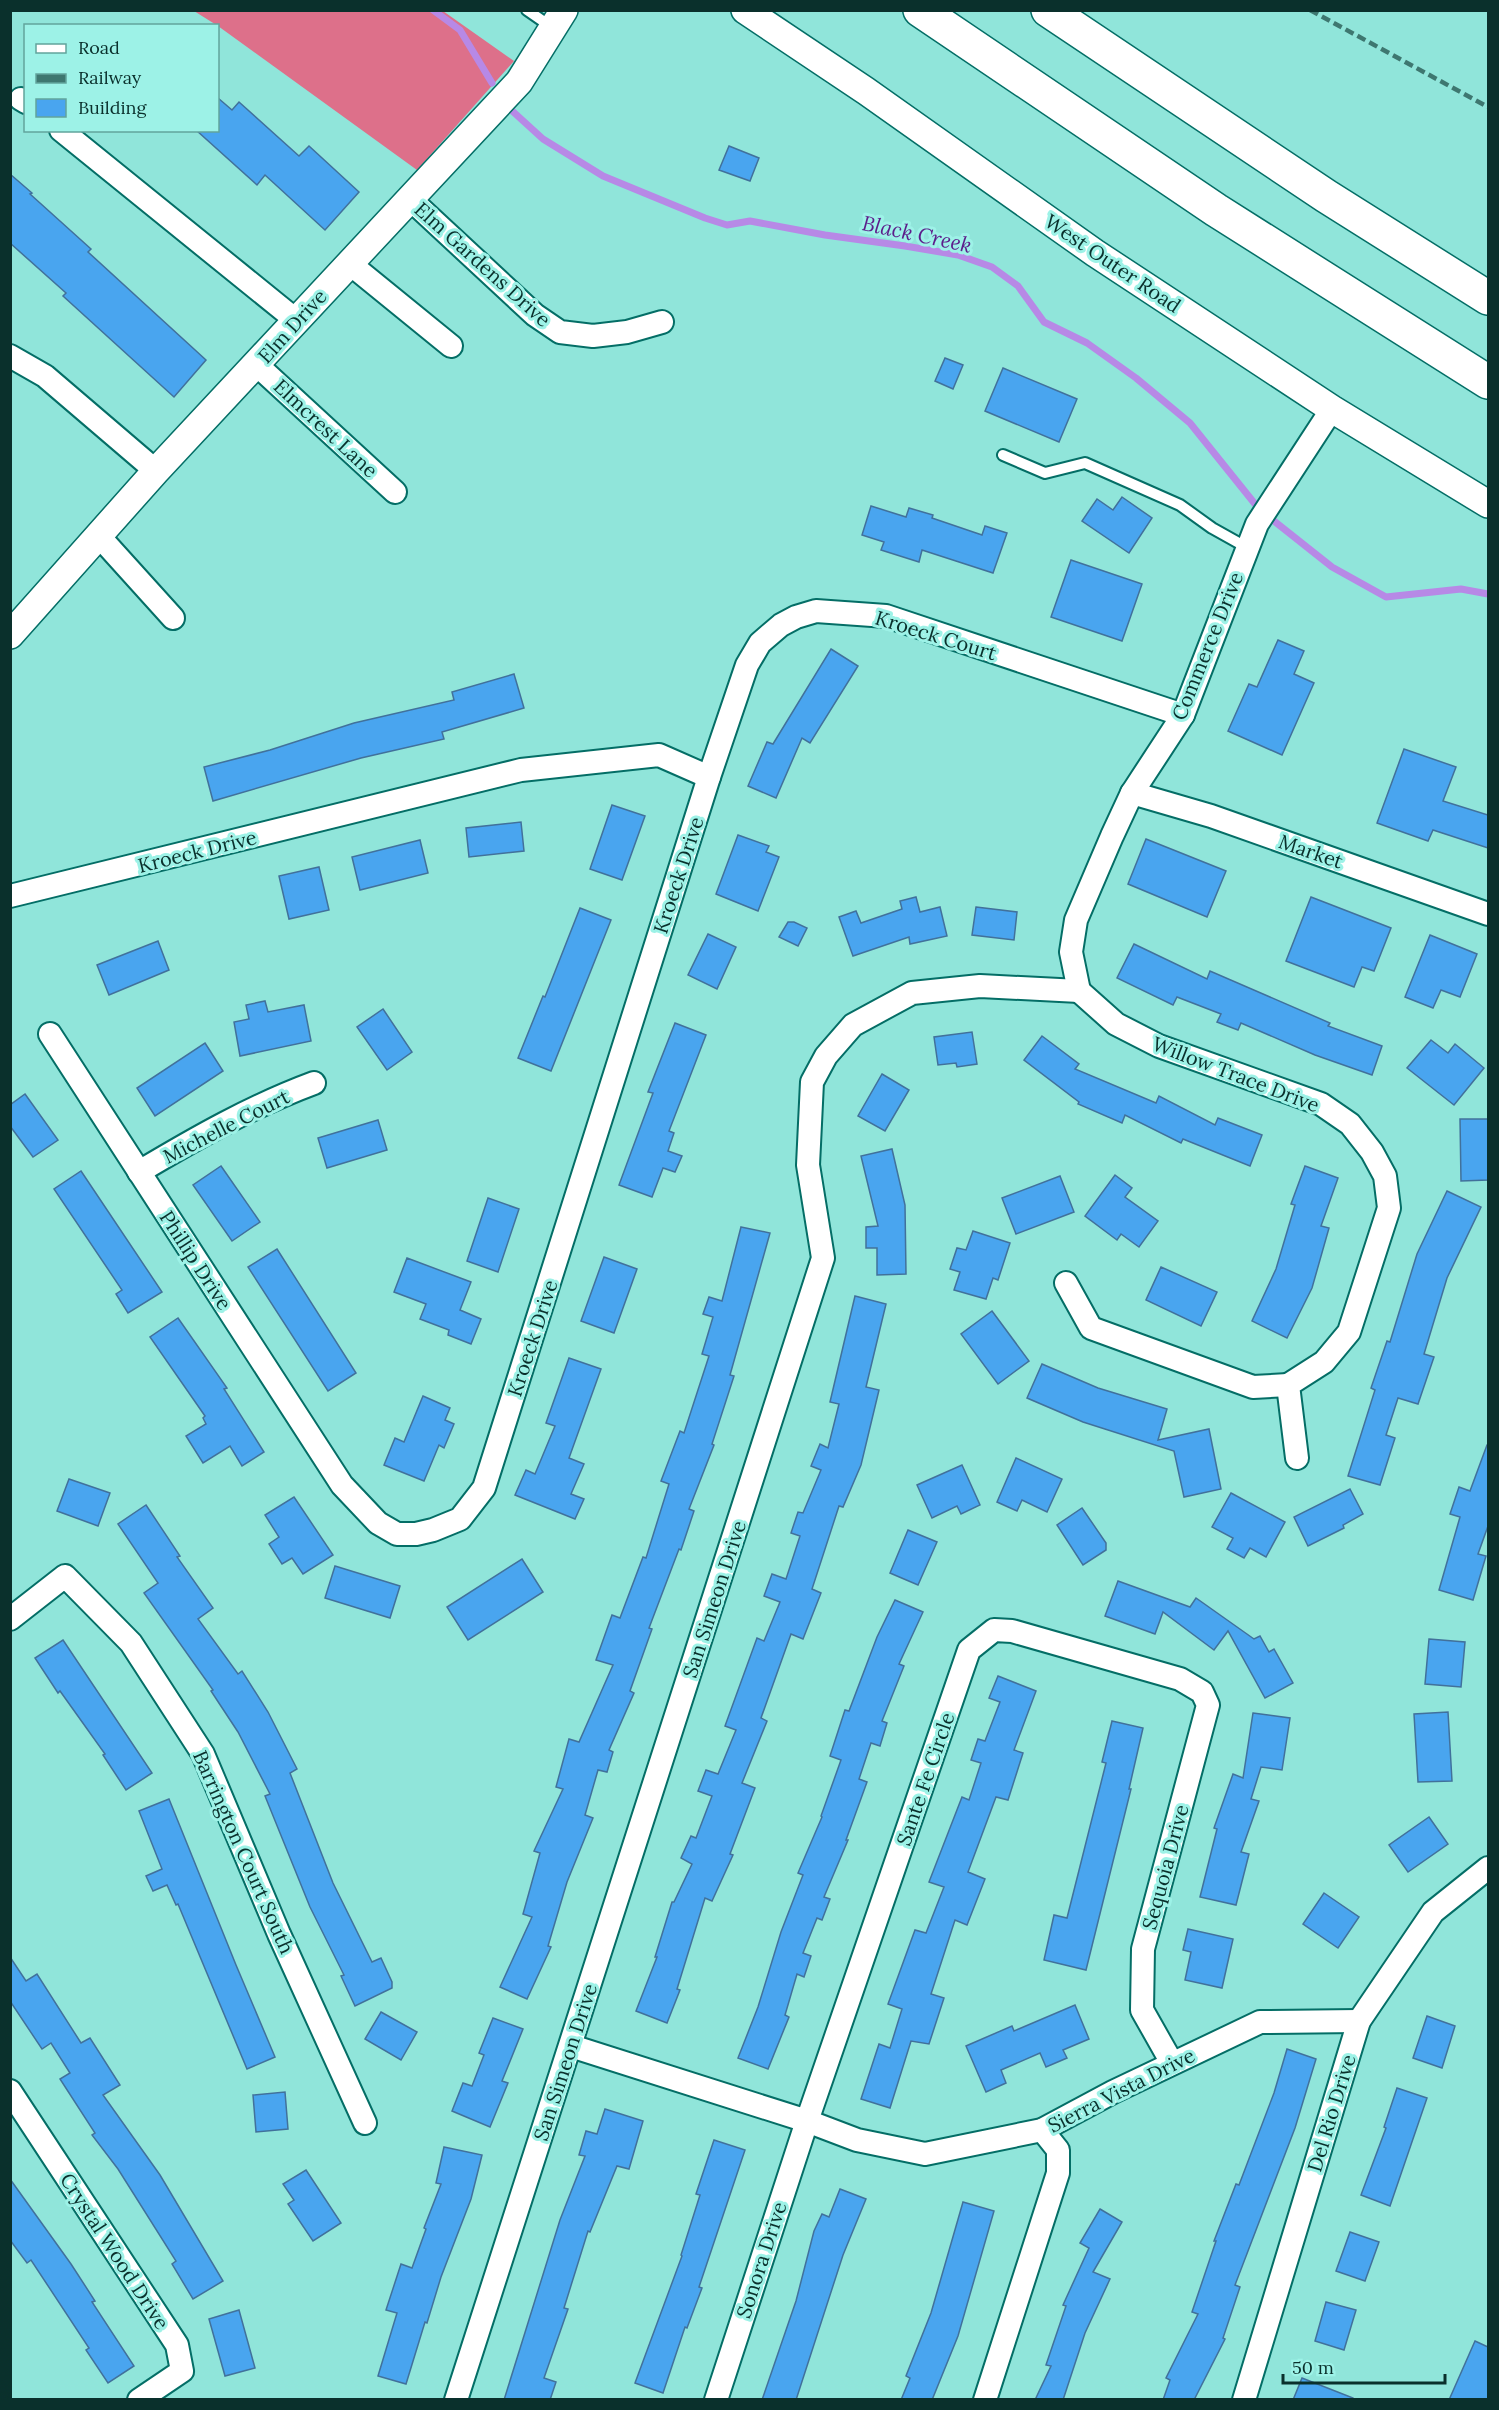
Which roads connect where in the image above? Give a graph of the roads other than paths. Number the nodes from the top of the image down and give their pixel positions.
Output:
1 (527, 10) edge
2 (745, 10) edge
3 (920, 10) edge
4 (1048, 10) edge
5 (559, 19) edge
6 (63, 132) edge
7 (408, 198) junction
8 (349, 263) junction
9 (1488, 298) edge
10 (297, 321) junction
11 (662, 322) dead end
12 (451, 346) dead end
13 (10, 356) edge
14 (257, 365) junction
15 (1488, 382) edge
16 (1332, 409) junction
17 (1003, 455) dead end
18 (156, 471) junction
19 (394, 492) dead end
20 (1488, 504) edge
21 (98, 535) junction
22 (1246, 548) junction
23 (174, 618) dead end
24 (10, 635) edge
25 (1183, 715) junction
26 (709, 777) junction
27 (1132, 793) junction
28 (10, 896) edge
29 (1488, 914) edge
30 (1079, 991) junction
31 (50, 1034) dead end
32 (314, 1083) dead end
33 (139, 1172) junction
34 (1066, 1283) dead end
35 (1288, 1385) junction
36 (1297, 1458) dead end
37 (342, 1485) joint
38 (11, 1618) edge
39 (1180, 1679) joint
40 (1488, 1868) edge
41 (1359, 2021) junction
42 (570, 2046) junction
43 (1172, 2063) junction
44 (10, 2091) edge
45 (807, 2121) junction
46 (365, 2123) dead end
47 (1042, 2130) junction
48 (139, 2400) edge
49 (456, 2400) edge
50 (716, 2400) edge
51 (985, 2400) edge
52 (1244, 2400) edge

1 - 5 lane
2 - 16 street, West Outer Road
3 - 15 highway
4 - 9 highway
5 - 7 street, Elm Drive
6 - 10 street
7 - 8 street, Elm Drive
7 - 11 street, Elm Gardens Drive
8 - 10 street, Elm Drive
8 - 12 street
10 - 14 street, Elm Drive
13 - 18 street
14 - 18 street, Elm Drive
14 - 19 street, Elmcrest Lane
16 - 20 street, West Outer Road
16 - 22 street, Commerce Drive
17 - 22 lane
18 - 21 street, Elm Drive
21 - 23 street
21 - 24 street, Elm Drive
22 - 25 street, Commerce Drive
25 - 26 street, Kroeck Court
25 - 27 street, Commerce Drive
26 - 28 street, Kroeck Drive
26 - 37 street, Kroeck Drive
27 - 29 street, Market
27 - 30 street, Commerce Drive
30 - 35 street, Willow Trace Drive
30 - 42 street, San Simeon Drive
31 - 33 street, Phillip Drive
32 - 33 street, Michelle Court
33 - 37 street, Phillip Drive
34 - 35 street, Willow Trace Drive
35 - 36 street
38 - 46 street, Barrington Court South
39 - 43 street, Sequoia Drive
39 - 45 street, Sante Fe Circle
40 - 41 street, Del Rio Drive
41 - 43 street, Sierra Vista Drive
41 - 52 street, Del Rio Drive
42 - 45 street, Sierra Vista Drive
42 - 49 street, San Simeon Drive
43 - 47 street, Sierra Vista Drive
44 - 48 street, Crystal Wood Drive
45 - 47 street, Sierra Vista Drive
45 - 50 street, Sonora Drive
47 - 51 street

